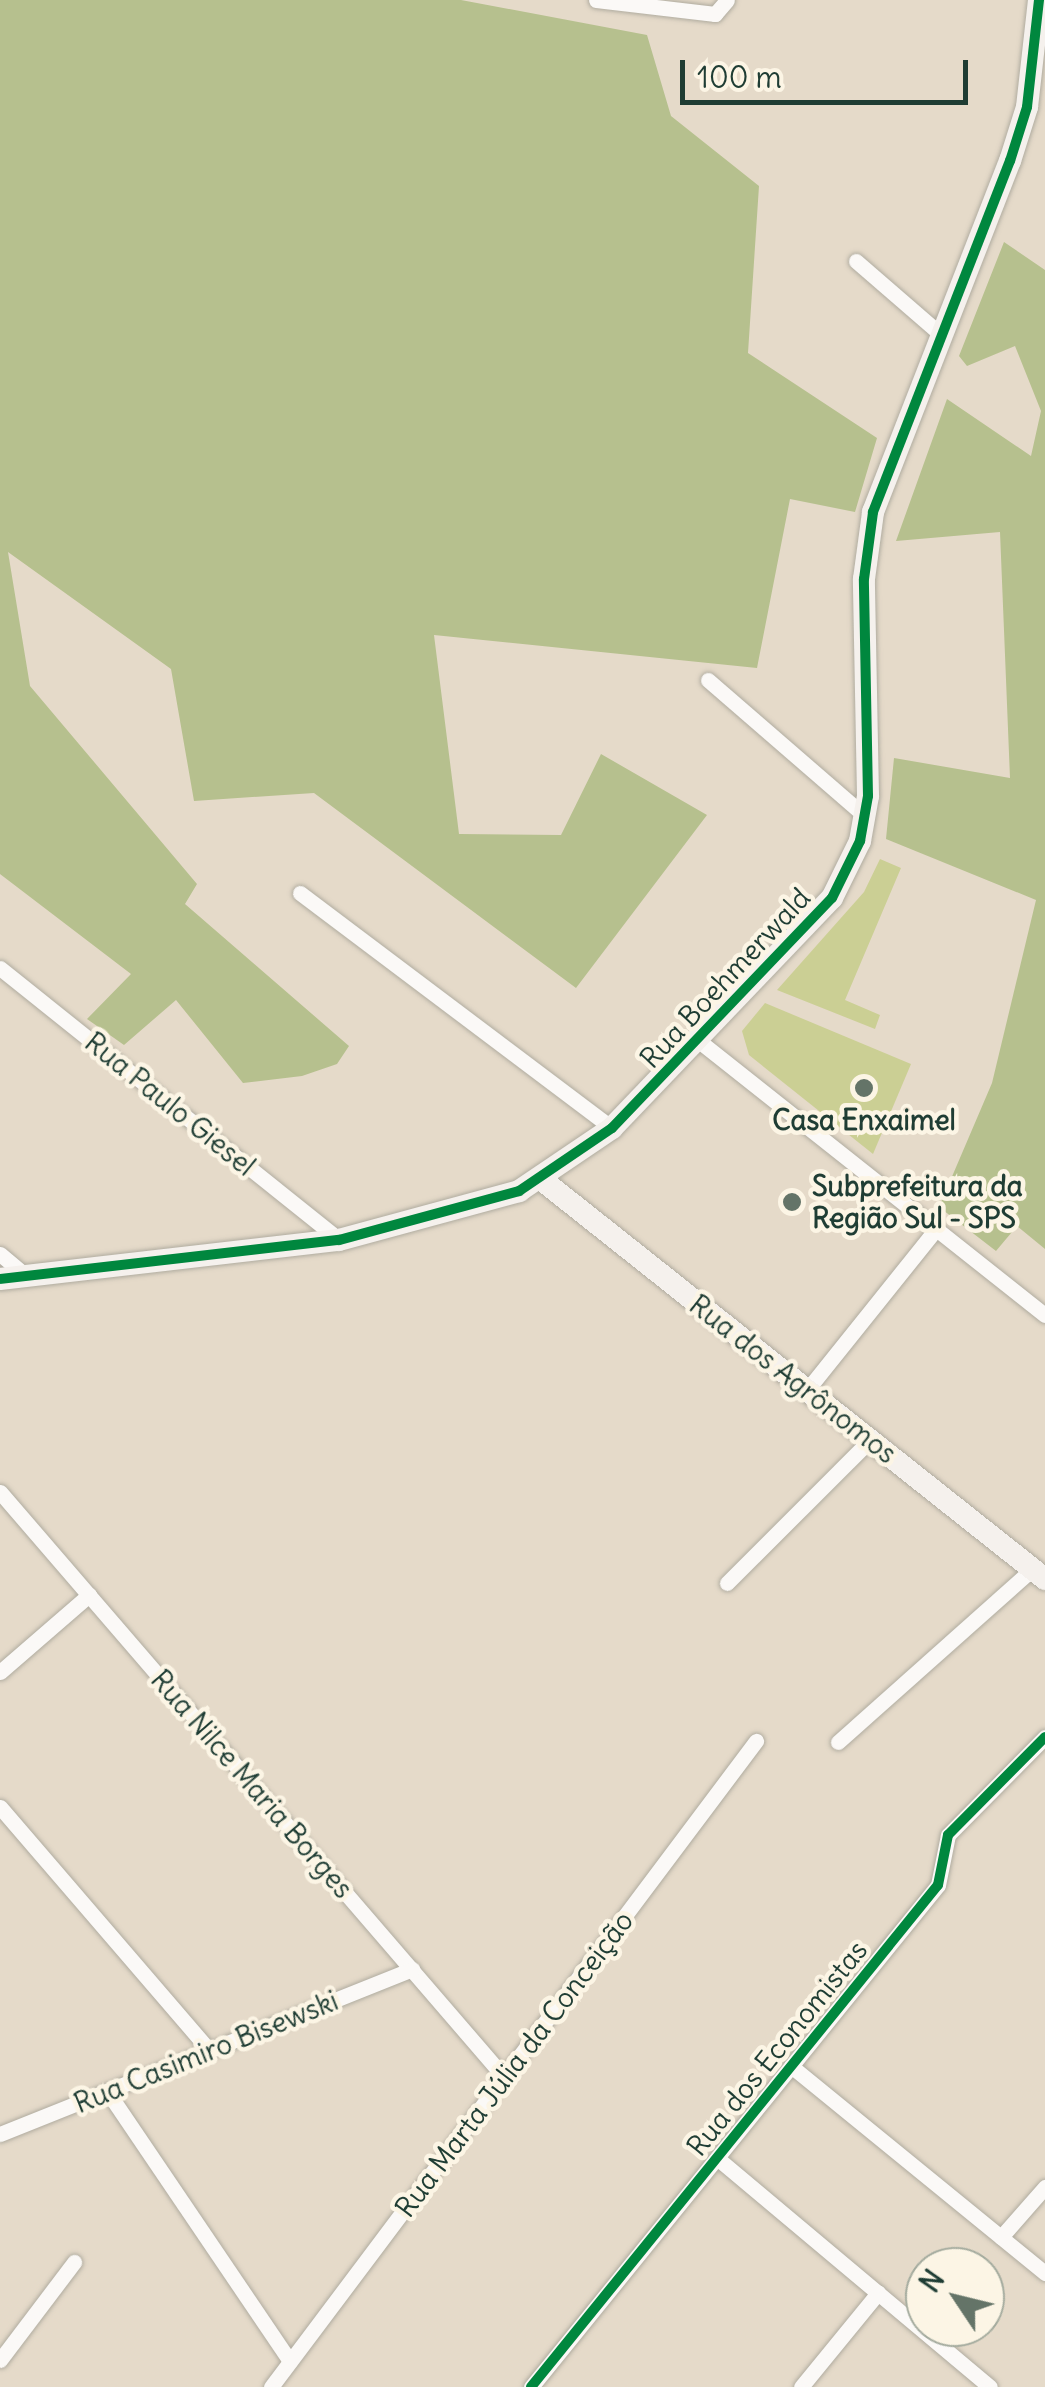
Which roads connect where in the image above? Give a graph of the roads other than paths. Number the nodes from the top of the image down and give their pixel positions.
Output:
1 (596, 0) edge
2 (726, 0) edge
3 (1039, 0) edge
4 (856, 262) dead end
5 (938, 332) junction
6 (708, 680) dead end
7 (865, 816) junction
8 (300, 893) dead end
9 (0, 968) edge
10 (698, 1041) junction
11 (612, 1128) junction
12 (542, 1180) junction
13 (936, 1228) junction
14 (339, 1240) junction
15 (0, 1254) edge
16 (25, 1275) junction
17 (0, 1279) edge
18 (1045, 1315) edge
19 (807, 1390) junction
20 (870, 1440) junction
21 (0, 1492) edge
22 (1038, 1574) edge
23 (727, 1583) dead end
24 (89, 1595) junction
25 (0, 1672) edge
26 (1045, 1737) edge
27 (756, 1740) dead end
28 (838, 1742) dead end
29 (0, 1807) edge
30 (412, 1970) junction
31 (209, 2050) junction
32 (791, 2066) junction
33 (504, 2077) junction
34 (108, 2091) junction
35 (0, 2134) edge
36 (716, 2158) junction
37 (1045, 2187) edge
38 (1001, 2237) junction
39 (74, 2262) dead end
40 (1045, 2273) edge
41 (878, 2293) junction
42 (0, 2360) edge
43 (290, 2361) junction
44 (271, 2387) edge
45 (531, 2387) edge
46 (801, 2387) edge
47 (990, 2387) edge

1 - 2 street
3 - 5 main road, Rua Boehmerwald
4 - 5 street
5 - 7 main road, Rua Boehmerwald
6 - 7 street
7 - 10 main road, Rua Boehmerwald
8 - 11 street
9 - 14 street, Rua Paulo Giesel
10 - 11 main road, Rua Boehmerwald
10 - 13 street
11 - 12 main road, Rua Boehmerwald
12 - 14 main road, Rua Boehmerwald
12 - 19 main road, Rua dos Agrônomos
13 - 18 street
13 - 19 street
14 - 16 main road, Rua Boehmerwald
15 - 16 street
16 - 17 main road, Rua Boehmerwald
19 - 20 main road, Rua dos Agrônomos
20 - 22 main road, Rua dos Agrônomos
20 - 23 street
21 - 24 street, Rua Nilce Maria Borges
22 - 28 street
24 - 25 street
24 - 30 street, Rua Nilce Maria Borges
26 - 32 street, Rua dos Economistas
27 - 33 street, Rua Marta Júlia da Conceição
29 - 31 street
30 - 31 street, Rua Casimiro Bisewski
30 - 33 street, Rua Nilce Maria Borges
31 - 34 street, Rua Casimiro Bisewski
32 - 36 street, Rua dos Economistas
32 - 38 street
33 - 43 street, Rua Marta Júlia da Conceição
34 - 35 street, Rua Casimiro Bisewski
34 - 43 street
36 - 41 street
36 - 45 street, Rua dos Economistas
37 - 38 street
38 - 40 street
39 - 42 street
41 - 46 street
41 - 47 street
43 - 44 street, Rua Marta Júlia da Conceição

